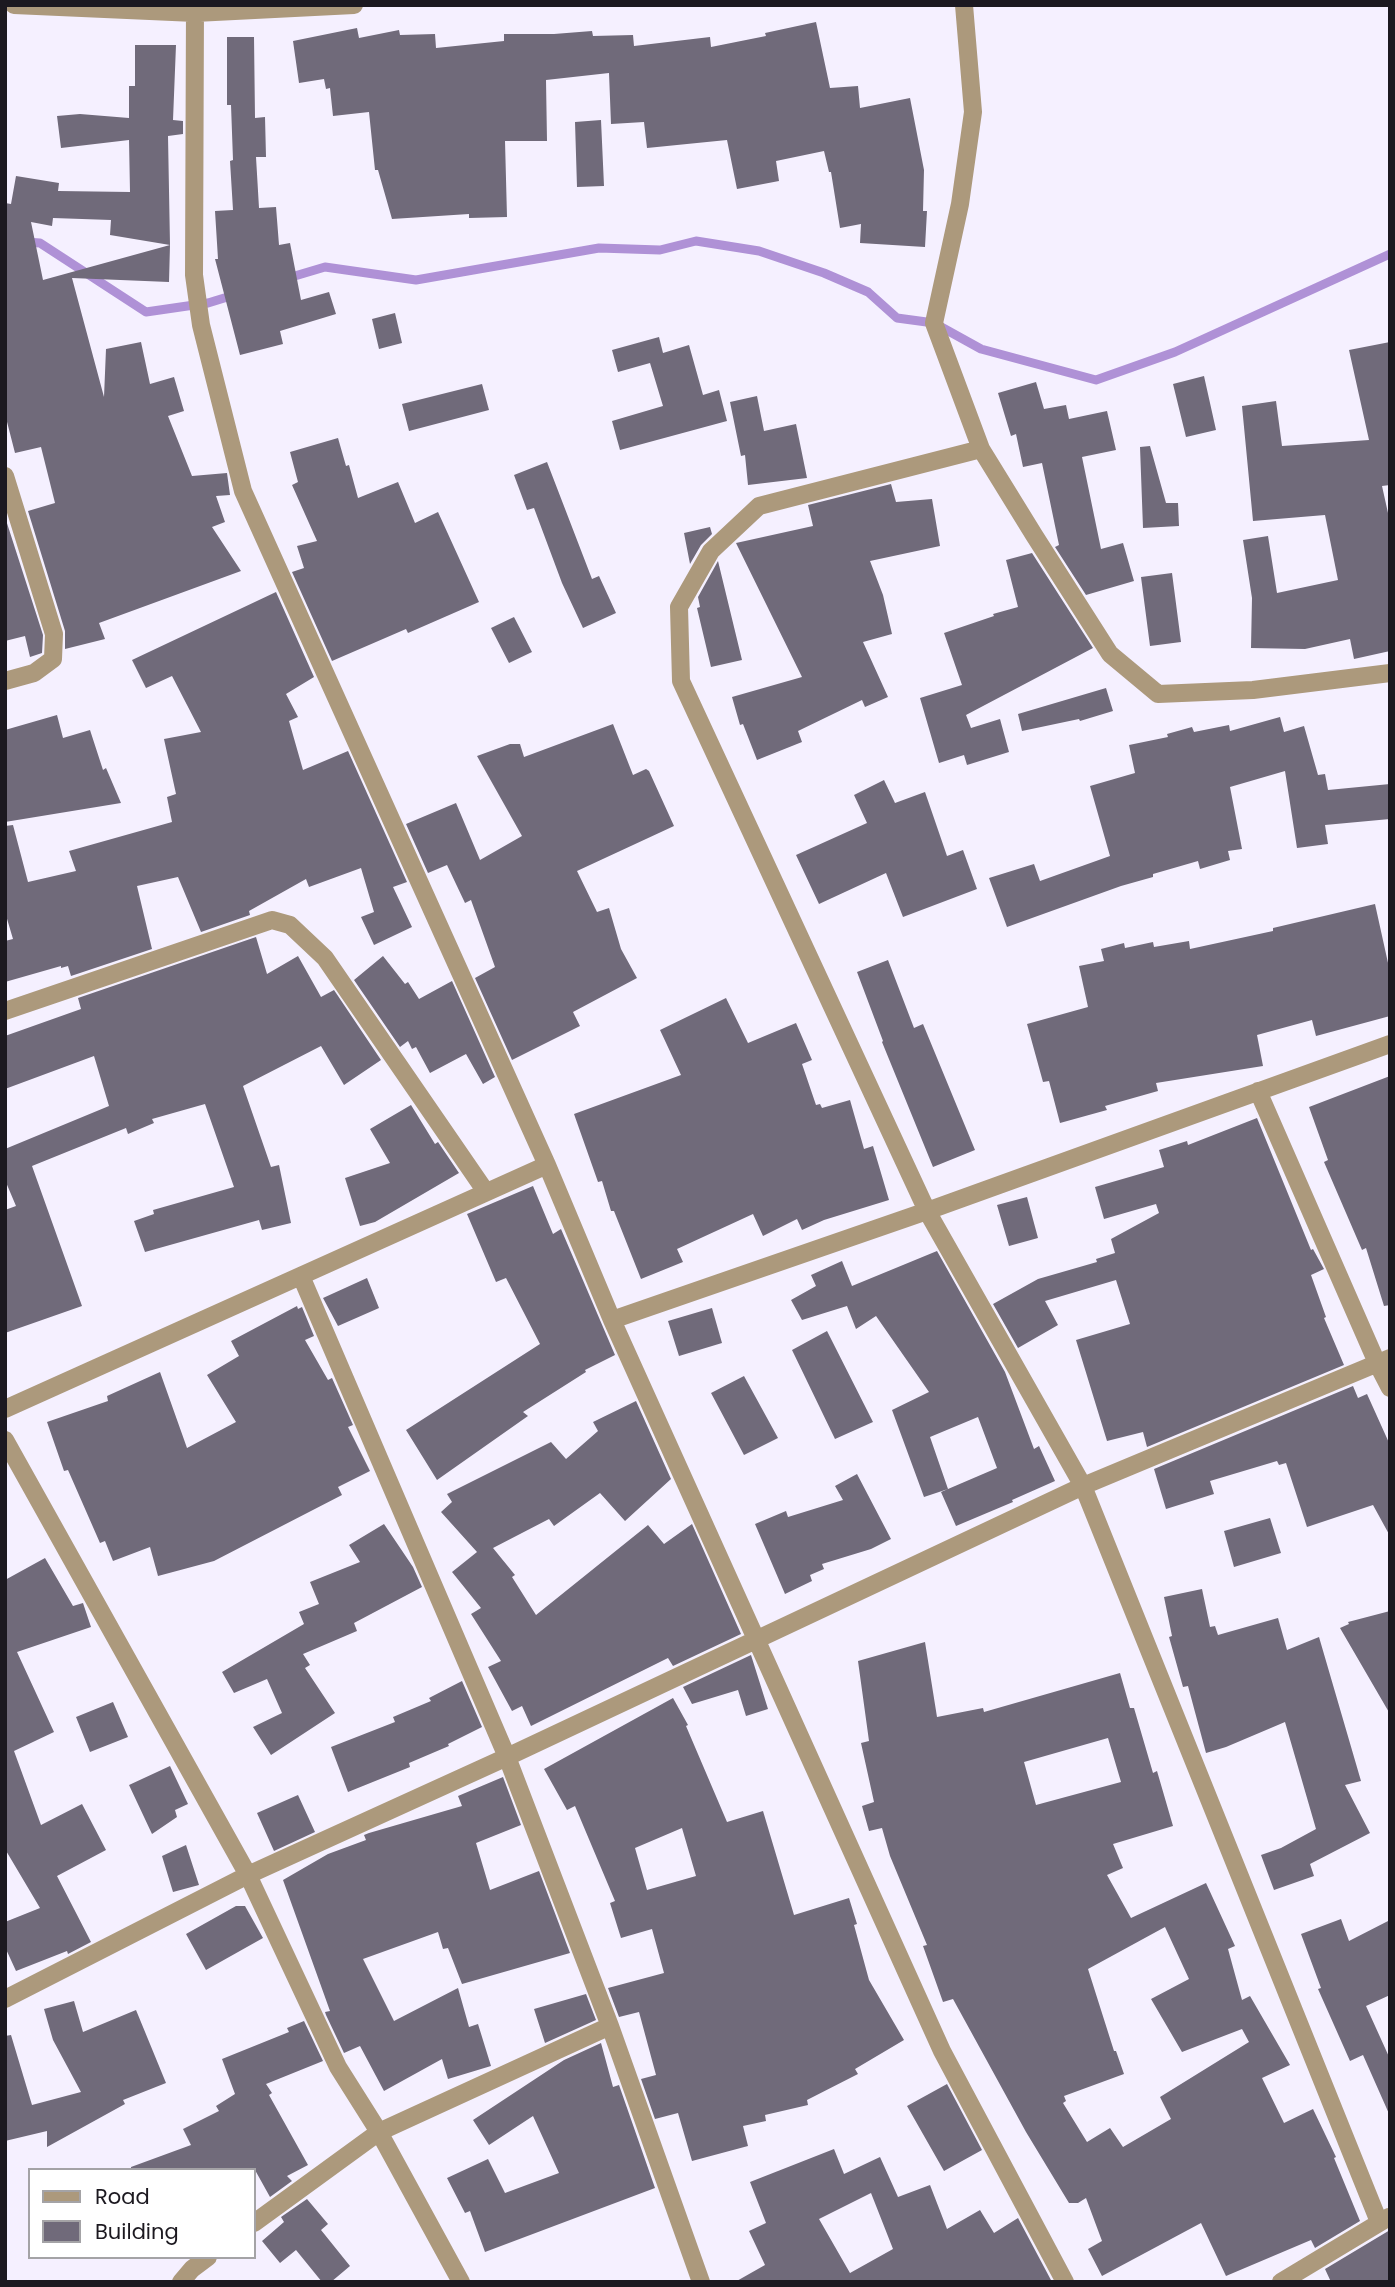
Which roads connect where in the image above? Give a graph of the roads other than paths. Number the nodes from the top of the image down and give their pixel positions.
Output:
1 (14, 5) edge
2 (354, 5) edge
3 (964, 5) edge
4 (195, 9) edge
5 (981, 449) junction
6 (5, 476) edge
7 (1390, 673) edge
8 (5, 681) edge
9 (5, 1011) edge
10 (1390, 1044) edge
11 (1258, 1091) junction
12 (547, 1165) junction
13 (486, 1192) junction
14 (927, 1211) junction
15 (301, 1276) junction
16 (612, 1320) junction
17 (1383, 1360) edge
18 (1390, 1388) edge
19 (5, 1409) edge
20 (5, 1440) edge
21 (1083, 1486) junction
22 (755, 1639) junction
23 (507, 1757) junction
24 (248, 1875) junction
25 (5, 1999) edge
26 (611, 2026) junction
27 (379, 2132) junction
28 (1384, 2219) edge
29 (256, 2223) edge
30 (205, 2259) edge
31 (181, 2282) edge
32 (461, 2282) edge
33 (701, 2282) edge
34 (1065, 2282) edge
35 (1281, 2282) edge

1 - 4 street
2 - 4 street
3 - 5 street
4 - 12 street
5 - 7 street
5 - 14 street
6 - 8 street
9 - 13 street
10 - 11 street
11 - 14 street
11 - 17 street
12 - 13 street
12 - 16 street
13 - 15 street
14 - 16 street
14 - 21 street
15 - 19 street
15 - 23 street
16 - 22 street
17 - 18 street
17 - 21 street
20 - 24 street
21 - 22 street
21 - 28 street
22 - 23 street
22 - 34 street
23 - 24 street
23 - 26 street
24 - 25 street
24 - 27 street
26 - 27 street
26 - 33 street
27 - 29 street
27 - 32 street
28 - 35 street
30 - 31 street

